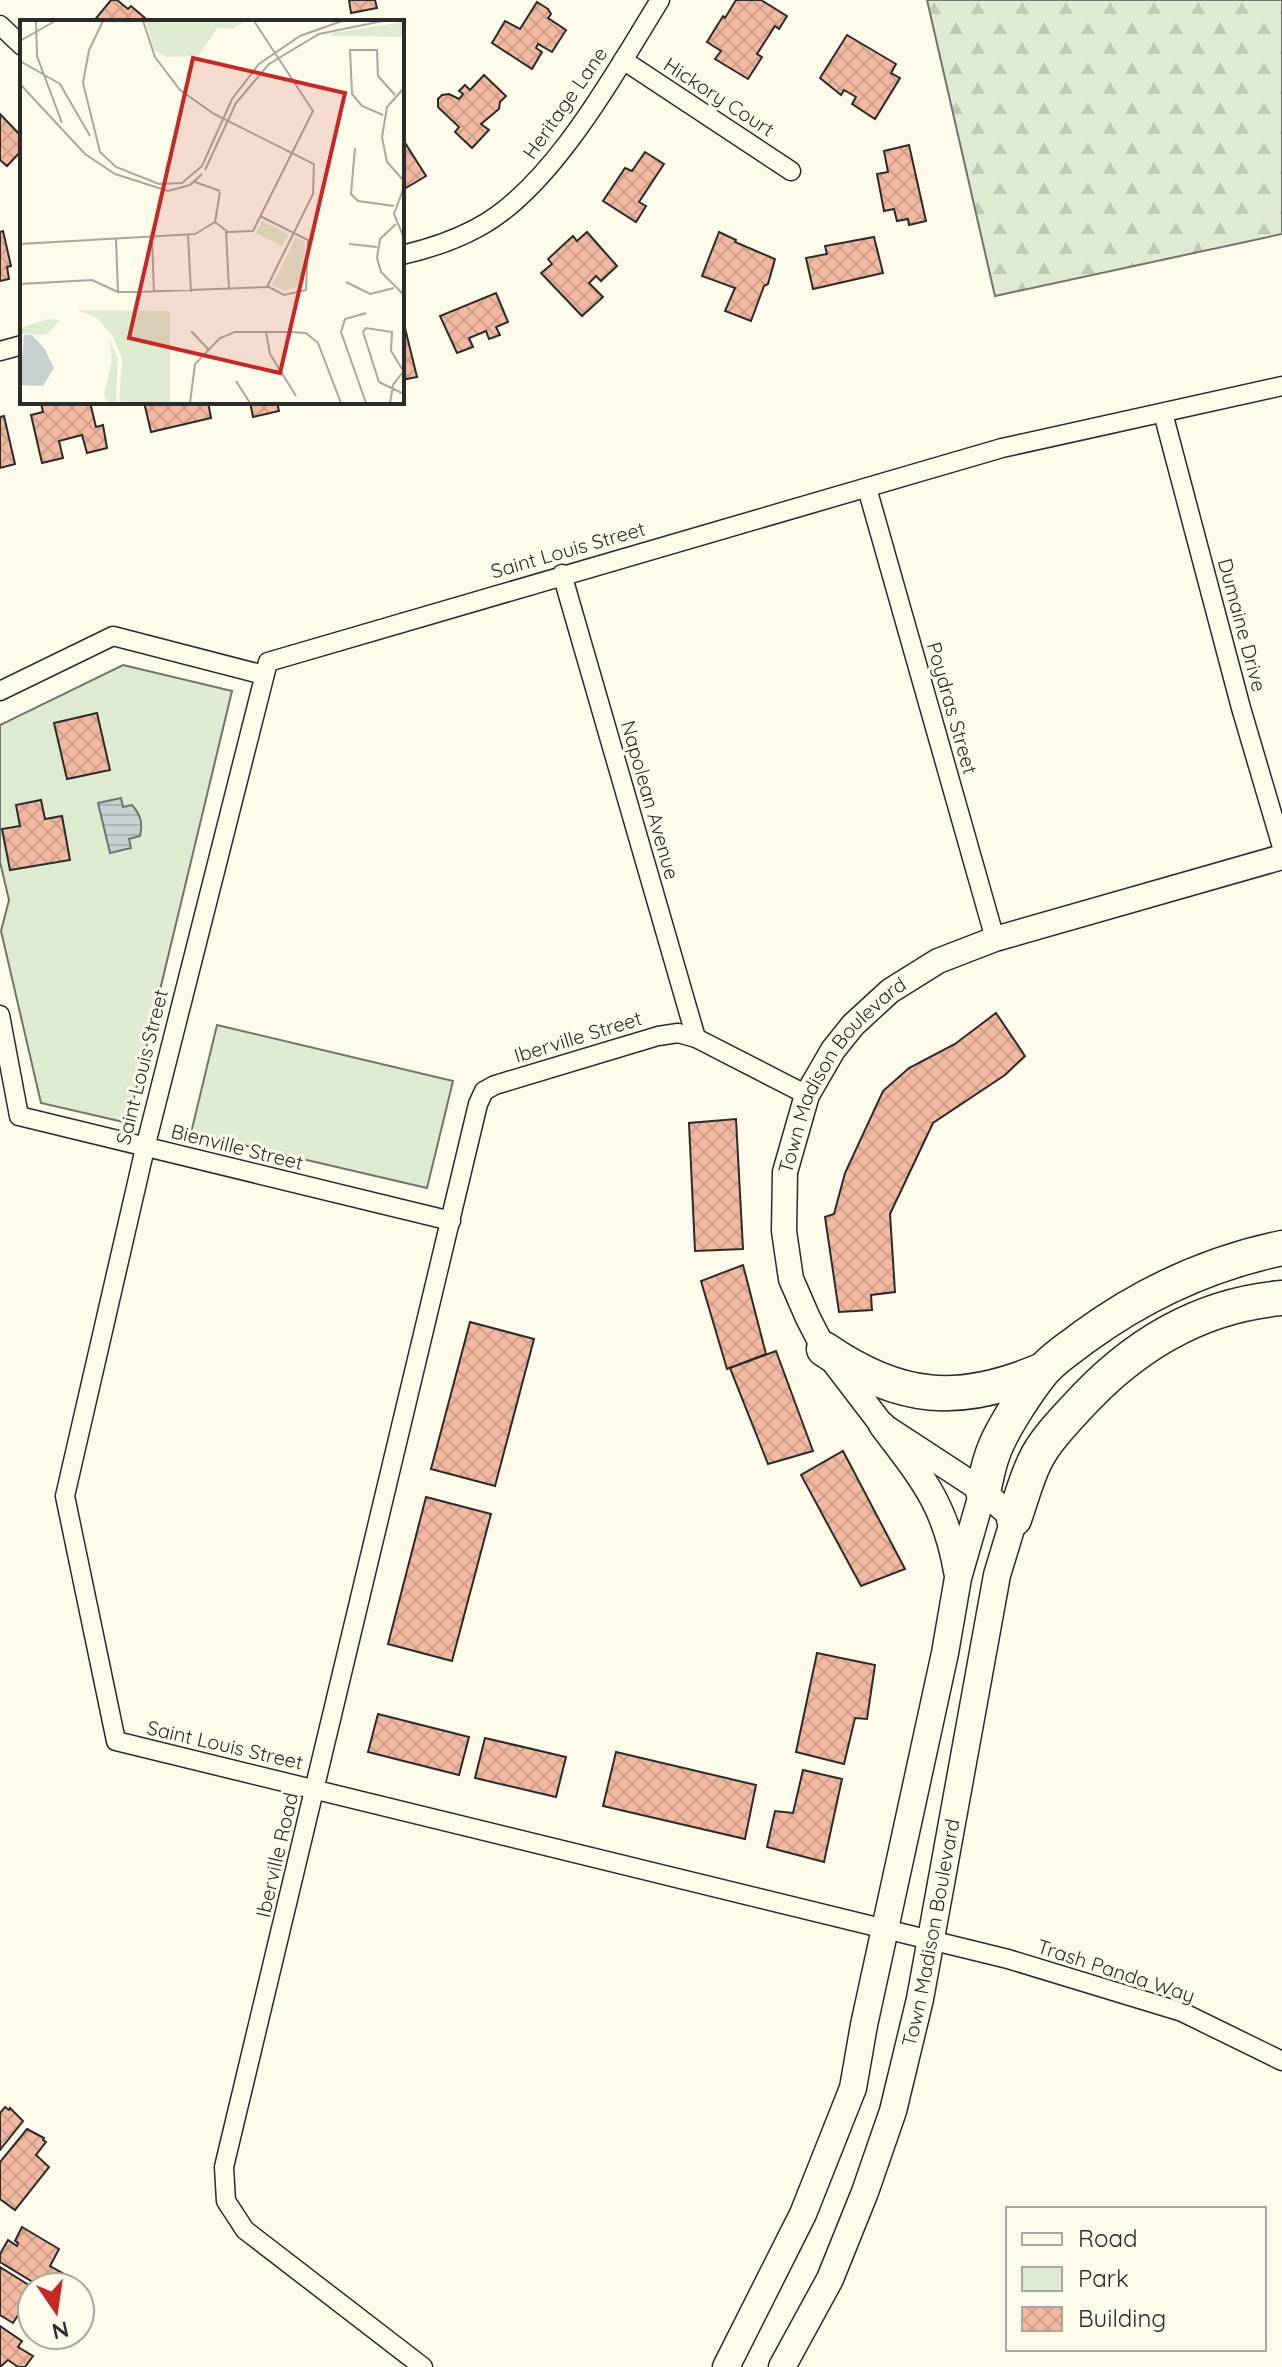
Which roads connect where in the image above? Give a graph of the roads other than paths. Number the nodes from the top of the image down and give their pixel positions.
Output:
1 (660, 0) edge
2 (0, 25) edge
3 (20, 44) edge
4 (623, 60) junction
5 (791, 171) dead end
6 (404, 255) edge
7 (20, 346) edge
8 (0, 351) edge
9 (1282, 386) edge
10 (1163, 413) junction
11 (867, 488) junction
12 (562, 574) junction
13 (264, 675) junction
14 (0, 691) edge
15 (1282, 847) edge
16 (1282, 857) edge
17 (995, 939) junction
18 (0, 1015) edge
19 (696, 1038) junction
20 (807, 1095) junction
21 (145, 1148) junction
22 (451, 1221) junction
23 (1282, 1248) edge
24 (1282, 1298) edge
25 (824, 1349) junction
26 (1043, 1370) junction
27 (882, 1425) junction
28 (983, 1491) junction
29 (1014, 1519) junction
30 (958, 1578) junction
31 (315, 1789) junction
32 (884, 1928) junction
33 (929, 1940) junction
34 (1282, 2061) edge
35 (423, 2367) edge
36 (726, 2367) edge
37 (782, 2367) edge

1 - 4 street, Heritage Lane
2 - 3 street
4 - 5 street, Hickory Court
4 - 6 street, Heritage Lane
7 - 8 street
9 - 10 street, Saint Louis Street
10 - 11 street, Saint Louis Street
10 - 15 street, Dumaine Drive
11 - 12 street, Saint Louis Street
11 - 17 street, Poydras Street
12 - 13 street, Saint Louis Street
12 - 19 street, Napolean Avenue
13 - 14 street
13 - 21 street, Saint Louis Street
16 - 17 street, Town Madison Boulevard
17 - 20 street, Town Madison Boulevard
18 - 21 street, Bienville Street
19 - 20 street, Iberville Street
19 - 22 street, Iberville Street
20 - 25 street, Town Madison Boulevard
21 - 22 street, Bienville Street
21 - 31 street, Saint Louis Street
22 - 31 street, Iberville Road
23 - 26 highway
24 - 29 highway
25 - 26 highway
25 - 27 street, Town Madison Boulevard
26 - 28 highway
27 - 28 street, Town Madison Boulevard
27 - 30 main road
28 - 29 street, Town Madison Boulevard
28 - 30 main road
29 - 33 main road, Town Madison Boulevard
30 - 32 main road
31 - 32 street, Saint Louis Street
31 - 35 street, Iberville Road
32 - 33 street, Saint Louis Street
32 - 36 main road
33 - 34 street, Trash Panda Way
33 - 37 main road, Town Madison Boulevard

